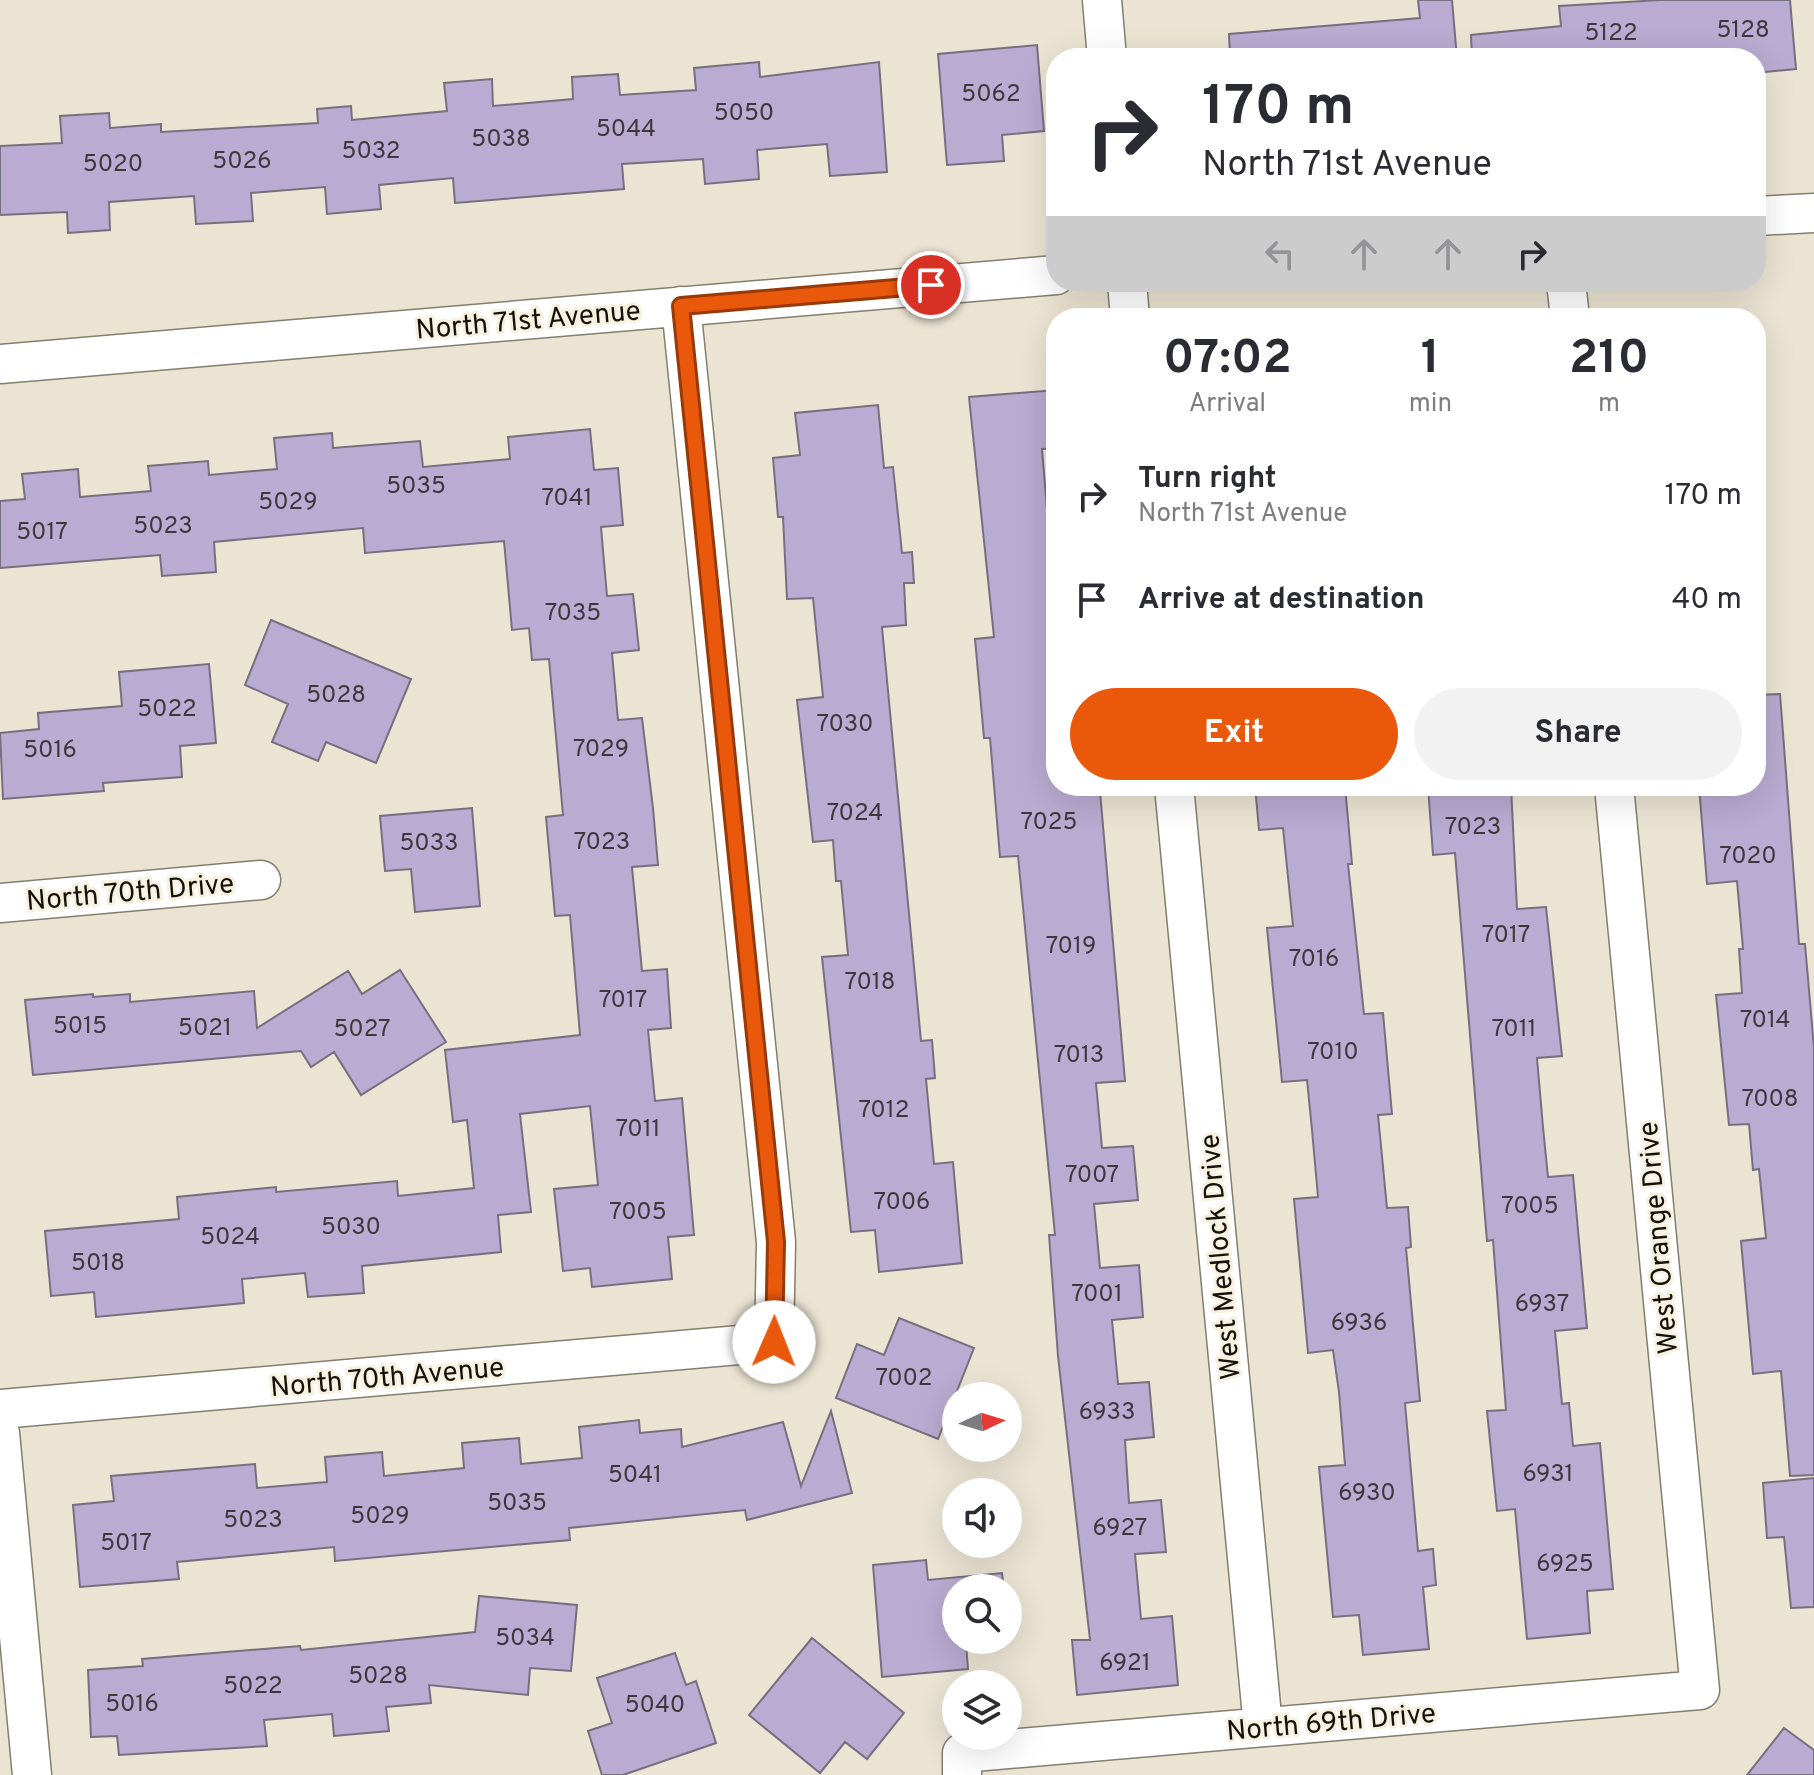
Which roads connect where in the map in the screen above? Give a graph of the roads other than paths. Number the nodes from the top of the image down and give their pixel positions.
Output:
1 (1102, 0) edge
2 (1106, 48) edge
3 (1814, 213) edge
4 (1766, 215) edge
5 (1046, 276) edge
6 (681, 306) junction
7 (0, 364) edge
8 (1175, 796) edge
9 (1615, 796) edge
10 (261, 880) dead end
11 (0, 903) edge
12 (0, 1409) edge
13 (0, 1433) edge
14 (1700, 1690) joint
15 (1263, 1727) junction
16 (962, 1764) edge
17 (32, 1775) edge

1 - 2 street
3 - 4 street
5 - 6 street, North 71st Avenue
6 - 7 street, North 71st Avenue
6 - 12 street, North 70th Avenue
8 - 15 street, West Medlock Drive
9 - 14 street, West Orange Drive
10 - 11 street, North 70th Drive
13 - 17 street
14 - 15 street, North 69th Drive
15 - 16 street, North 69th Drive

